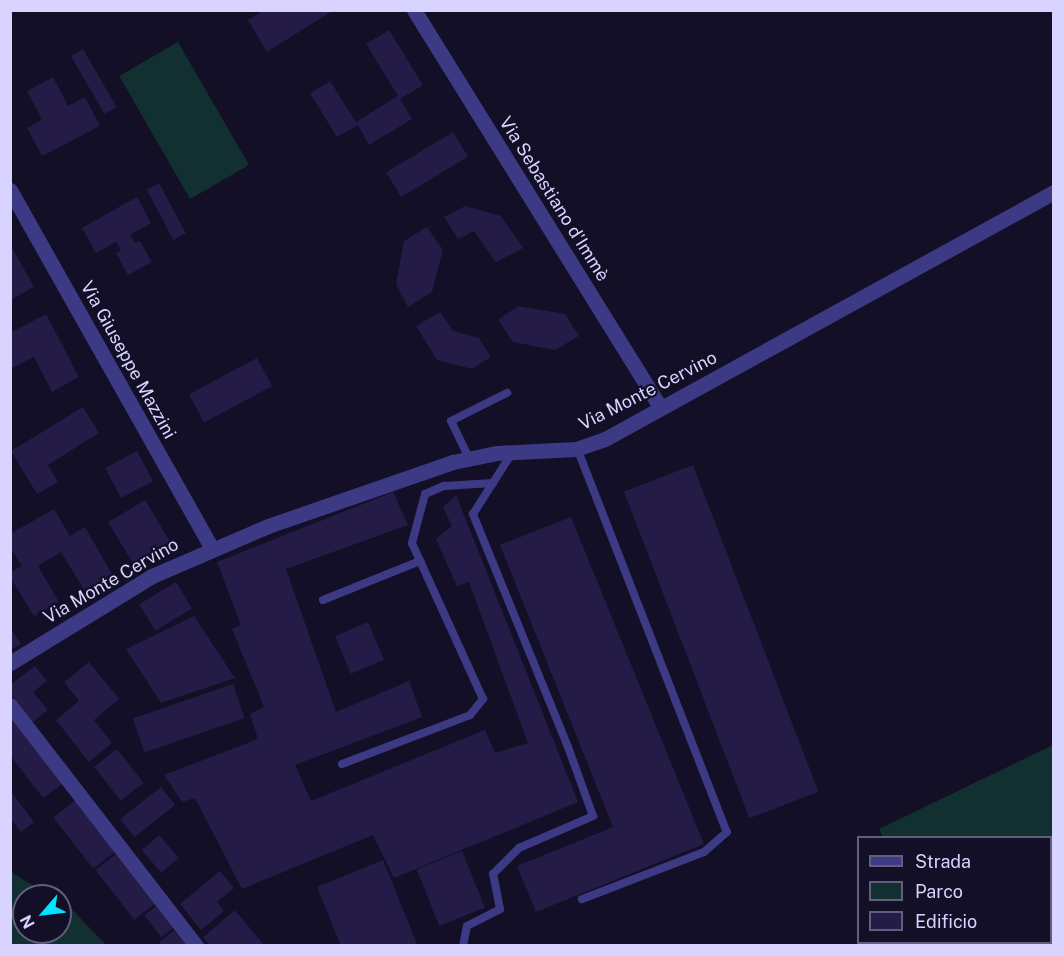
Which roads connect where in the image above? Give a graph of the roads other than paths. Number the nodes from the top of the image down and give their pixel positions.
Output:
1 (414, 10) edge
2 (10, 190) edge
3 (1053, 192) edge
4 (507, 393) dead end
5 (661, 408) junction
6 (577, 448) junction
7 (512, 452) junction
8 (469, 458) junction
9 (493, 483) junction
10 (212, 548) junction
11 (420, 561) junction
12 (323, 600) dead end
13 (10, 663) edge
14 (10, 705) edge
15 (342, 764) dead end
16 (582, 899) dead end
17 (196, 945) edge
18 (463, 945) edge

1 - 5 street, Via Sebastiano d'Immè
2 - 10 street, Via Giuseppe Mazzini
3 - 5 street, Via Monte Cervino
4 - 8 lane
5 - 6 street, Via Monte Cervino
6 - 7 street, Via Monte Cervino
6 - 16 lane
7 - 8 street, Via Monte Cervino
7 - 9 lane
8 - 10 street, Via Monte Cervino
9 - 11 lane
9 - 18 lane
10 - 13 street, Via Monte Cervino
11 - 12 lane
11 - 15 lane
14 - 17 street

